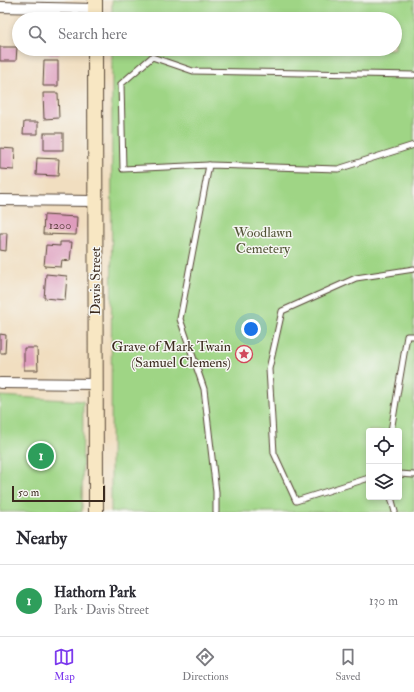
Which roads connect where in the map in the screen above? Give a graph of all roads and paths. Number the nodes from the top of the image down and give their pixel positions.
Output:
1 (0, 7) edge
2 (95, 9) edge
3 (95, 56) edge
4 (414, 75) edge
5 (414, 145) edge
6 (209, 165) junction
7 (0, 200) edge
8 (95, 201) junction
9 (414, 269) edge
10 (414, 336) edge
11 (0, 383) edge
12 (96, 384) junction
13 (392, 428) edge
14 (402, 474) edge
15 (414, 475) edge
16 (366, 479) edge
17 (392, 500) edge
18 (96, 512) edge
19 (216, 512) edge
20 (395, 512) edge

1 - 2 street
3 - 8 street, Davis Street
4 - 6 lane
5 - 6 lane
6 - 19 lane
7 - 8 street
8 - 12 street, Davis Street
9 - 16 lane
10 - 13 lane
11 - 12 street
12 - 18 street, Davis Street
14 - 15 lane
17 - 20 lane

